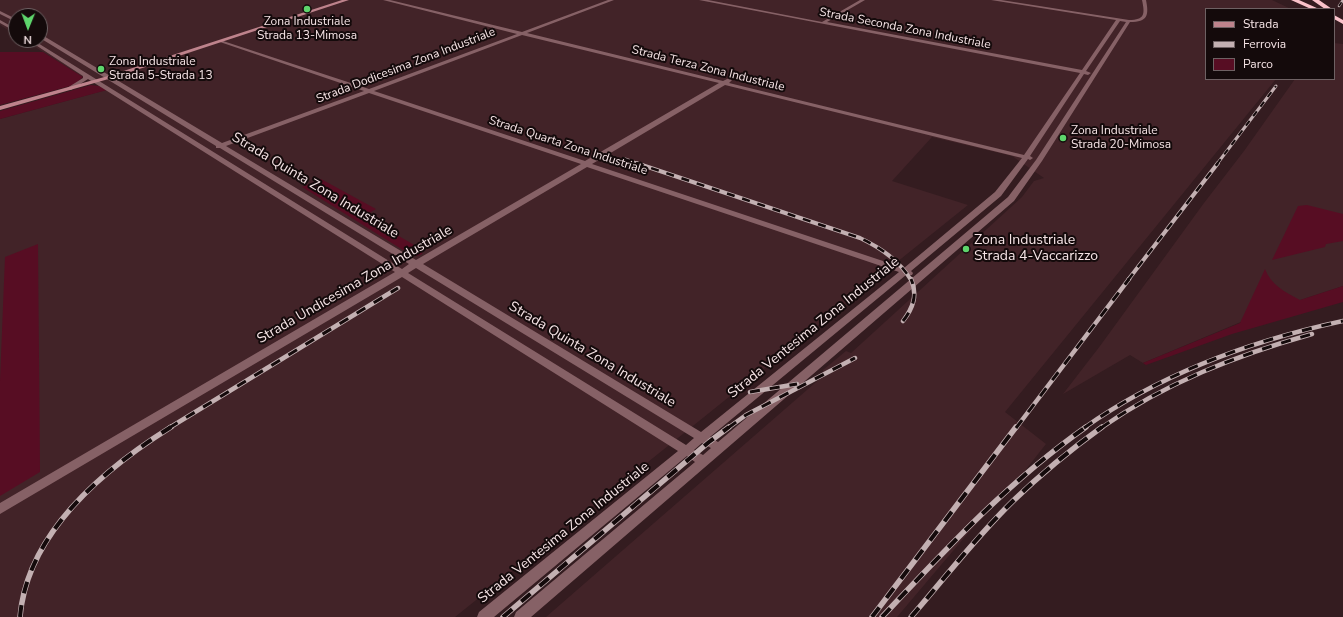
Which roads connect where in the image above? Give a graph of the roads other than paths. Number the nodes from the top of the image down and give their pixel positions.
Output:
1 (347, 0) edge
2 (385, 0) edge
3 (400, 0) edge
4 (612, 0) edge
5 (700, 0) edge
6 (863, 0) edge
7 (993, 0) edge
8 (1144, 0) edge
9 (1294, 0) edge
10 (1306, 0) edge
11 (1318, 3) edge
12 (420, 5) junction
13 (412, 7) junction
14 (1314, 8) edge
15 (1327, 8) edge
16 (1118, 20) junction
17 (1130, 21) junction
18 (823, 23) junction
19 (530, 31) junction
20 (523, 34) junction
21 (48, 41) edge
22 (222, 41) junction
23 (43, 48) edge
24 (612, 51) junction
25 (605, 54) junction
26 (1083, 72) junction
27 (86, 75) junction
28 (1095, 75) junction
29 (110, 77) junction
30 (97, 81) junction
31 (726, 81) junction
32 (761, 87) junction
33 (69, 89) junction
34 (368, 91) junction
35 (755, 91) junction
36 (0, 108) edge
37 (1056, 112) junction
38 (1069, 115) junction
39 (915, 127) junction
40 (1044, 131) junction
41 (1056, 134) junction
42 (222, 146) junction
43 (207, 151) junction
44 (1028, 155) junction
45 (1041, 158) junction
46 (248, 162) junction
47 (586, 164) junction
48 (233, 167) junction
49 (962, 222) junction
50 (978, 228) junction
51 (416, 264) junction
52 (402, 272) junction
53 (906, 272) junction
54 (920, 278) junction
55 (870, 299) junction
56 (885, 306) junction
57 (849, 316) junction
58 (865, 324) junction
59 (552, 347) junction
60 (538, 357) junction
61 (701, 438) junction
62 (719, 448) junction
63 (687, 450) junction
64 (704, 461) junction
65 (0, 508) edge
66 (484, 617) edge
67 (521, 617) edge

1 - 22 main road
2 - 13 street, Strada Terza Zona Industriale
3 - 12 street, Strada Terza Zona Industriale
4 - 19 street, Strada Dodicesima Zona Industriale
5 - 18 street, Strada Seconda Zona Industriale
6 - 18 street
7 - 16 street
8 - 17 street
9 - 14 highway
10 - 11 highway
11 - 15 highway
12 - 13 street
12 - 19 street, Strada Terza Zona Industriale
13 - 20 street, Strada Terza Zona Industriale
16 - 17 street
16 - 26 street, Strada Ventesima Zona Industriale
17 - 28 street, Strada Ventesima Zona Industriale
18 - 26 street, Strada Seconda Zona Industriale
19 - 20 street, Strada Dodicesima Zona Industriale
19 - 24 street, Strada Terza Zona Industriale
20 - 25 street, Strada Terza Zona Industriale
20 - 34 street, Strada Dodicesima Zona Industriale
21 - 29 street, Strada Quinta Zona Industriale
22 - 29 main road
22 - 34 street, Strada Quarta Zona Industriale
23 - 27 street, Strada Quinta Zona Industriale
24 - 25 street
24 - 31 street, Strada Terza Zona Industriale
25 - 31 street, Strada Terza Zona Industriale
26 - 28 street, Strada Seconda Zona Industriale
26 - 37 street, Strada Ventesima Zona Industriale
27 - 30 street, Strada Quinta Zona Industriale
27 - 33 street
28 - 38 street, Strada Ventesima Zona Industriale
29 - 30 main road
29 - 42 street, Strada Quinta Zona Industriale
30 - 33 main road
30 - 43 street, Strada Quinta Zona Industriale
31 - 32 street, Strada Terza Zona Industriale
31 - 35 street, Strada Terza Zona Industriale
31 - 47 street, Strada Undicesima Zona Industriale
32 - 35 street
32 - 39 street, Strada Terza Zona Industriale
33 - 36 main road
34 - 42 street, Strada Dodicesima Zona Industriale
34 - 47 street, Strada Quarta Zona Industriale
35 - 39 street, Strada Terza Zona Industriale
37 - 38 street
37 - 40 street, Strada Ventesima Zona Industriale
38 - 41 street, Strada Ventesima Zona Industriale
39 - 44 street, Strada Terza Zona Industriale
40 - 41 street
40 - 44 street, Strada Ventesima Zona Industriale
41 - 45 street, Strada Ventesima Zona Industriale
42 - 43 street, Strada Dodicesima Zona Industriale
42 - 46 street, Strada Quinta Zona Industriale
43 - 48 street, Strada Quinta Zona Industriale
44 - 45 street, Strada Terza Zona Industriale
44 - 49 street, Strada Ventesima Zona Industriale
45 - 50 street, Strada Ventesima Zona Industriale
46 - 48 street
46 - 51 street, Strada Quinta Zona Industriale
47 - 51 street, Strada Undicesima Zona Industriale
47 - 53 street, Strada Quarta Zona Industriale
48 - 52 street, Strada Quinta Zona Industriale
49 - 50 street
49 - 53 street, Strada Ventesima Zona Industriale
50 - 54 street, Strada Ventesima Zona Industriale
51 - 52 street, Strada Undicesima Zona Industriale
51 - 59 street, Strada Quinta Zona Industriale
52 - 60 street, Strada Quinta Zona Industriale
52 - 65 street, Strada Undicesima Zona Industriale
53 - 54 street, Strada Quarta Zona Industriale
53 - 55 street, Strada Ventesima Zona Industriale
54 - 56 street, Strada Ventesima Zona Industriale
55 - 56 street
55 - 57 street, Strada Ventesima Zona Industriale
56 - 58 street, Strada Ventesima Zona Industriale
57 - 58 street
57 - 61 street, Strada Ventesima Zona Industriale
58 - 62 street, Strada Ventesima Zona Industriale
59 - 60 street
59 - 61 street, Strada Quinta Zona Industriale
60 - 63 street, Strada Quinta Zona Industriale
61 - 62 street, Strada Quinta Zona Industriale
61 - 63 street, Strada Ventesima Zona Industriale
62 - 64 street, Strada Ventesima Zona Industriale
63 - 64 street, Strada Quinta Zona Industriale
63 - 66 street, Strada Ventesima Zona Industriale
64 - 67 street, Strada Ventesima Zona Industriale

